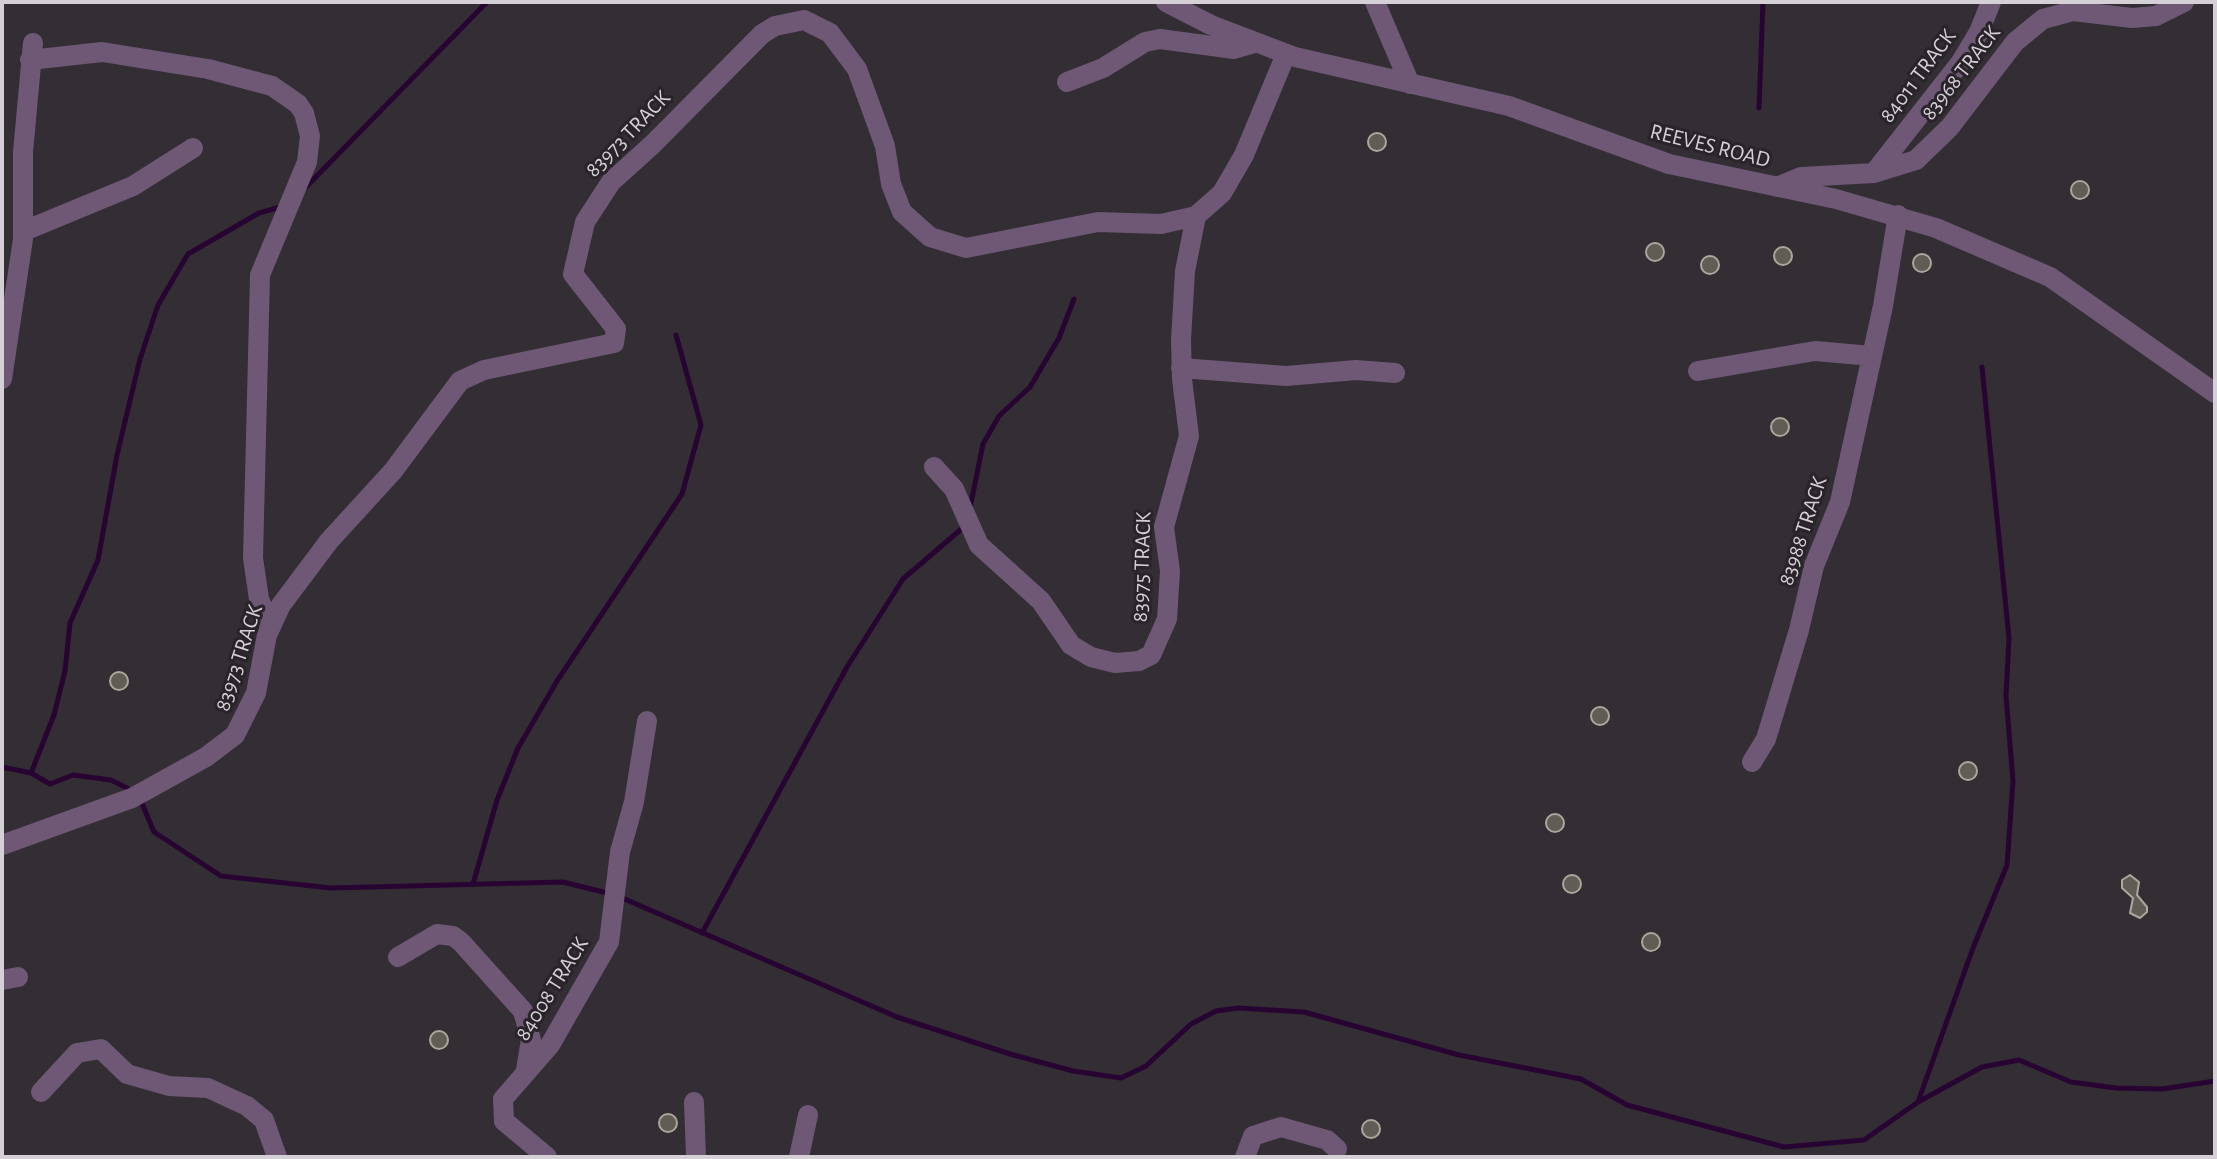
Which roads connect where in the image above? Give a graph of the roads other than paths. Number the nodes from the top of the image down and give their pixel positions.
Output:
1 (1166, 2) edge
2 (1375, 2) edge
3 (1991, 2) edge
4 (2184, 2) edge
5 (1255, 43) junction
6 (1286, 54) junction
7 (1067, 82) dead end
8 (1410, 84) junction
9 (193, 148) dead end
10 (1874, 173) junction
11 (1777, 187) junction
12 (1898, 215) junction
13 (1196, 216) junction
14 (24, 231) junction
15 (1872, 356) junction
16 (1181, 368) junction
17 (1698, 371) dead end
18 (1395, 373) dead end
19 (2, 379) edge
20 (2215, 393) edge
21 (934, 467) dead end
22 (270, 626) junction
23 (647, 721) dead end
24 (1752, 762) dead end
25 (2, 845) edge
26 (398, 957) dead end
27 (526, 1070) junction
28 (41, 1092) dead end
29 (694, 1102) dead end
30 (808, 1115) dead end
31 (1337, 1149) dead end
32 (277, 1157) edge
33 (547, 1157) edge
34 (696, 1157) edge
35 (799, 1157) edge
36 (1245, 1157) edge

1 - 5 street, REEVES ROAD
2 - 8 street
3 - 10 street, 84011 TRACK
4 - 10 street, 83968 TRACK
5 - 6 street, REEVES ROAD
5 - 7 street
6 - 8 street, REEVES ROAD
6 - 13 street
8 - 11 street, REEVES ROAD
9 - 14 street
10 - 11 street, 83968 TRACK
11 - 12 street, REEVES ROAD
12 - 15 street, 83988 TRACK
12 - 20 street, REEVES ROAD
13 - 16 street, 83975 TRACK
13 - 22 street, 83973 TRACK
14 - 19 street
14 - 22 street
15 - 17 street
15 - 24 street, 83988 TRACK
16 - 18 street
16 - 21 street, 83975 TRACK
22 - 25 street, 83973 TRACK
23 - 27 street, 84008 TRACK
26 - 27 street
27 - 33 street, 84008 TRACK
28 - 32 street
29 - 34 street
30 - 35 street
31 - 36 street

